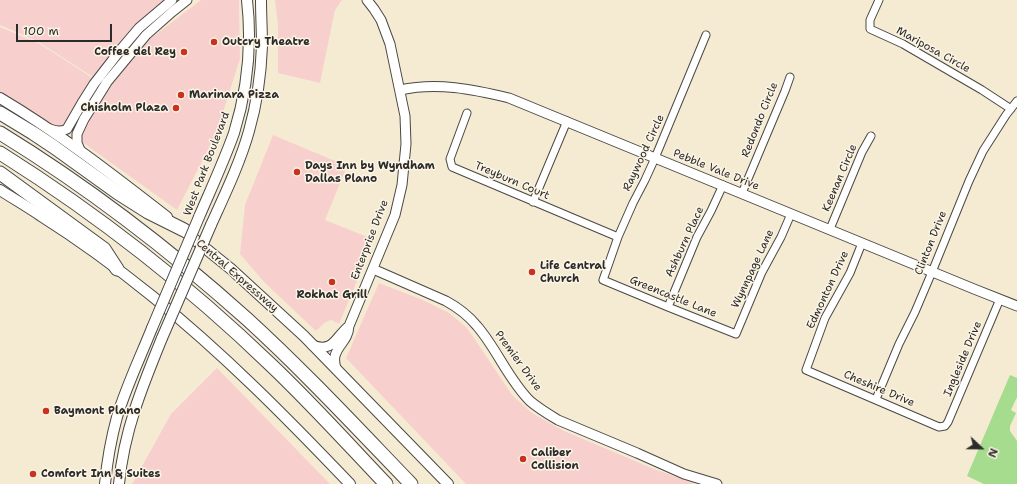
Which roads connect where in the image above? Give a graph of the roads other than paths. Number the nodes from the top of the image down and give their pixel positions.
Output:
1 (187, 0) edge
2 (247, 0) edge
3 (261, 0) edge
4 (367, 0) edge
5 (879, 0) edge
6 (170, 5) edge
7 (706, 35) dead end
8 (790, 77) dead end
9 (103, 79) junction
10 (400, 90) junction
11 (0, 98) edge
12 (1017, 101) edge
13 (1011, 110) junction
14 (0, 113) edge
15 (467, 113) dead end
16 (567, 121) junction
17 (50, 130) junction
18 (0, 133) edge
19 (871, 136) dead end
20 (80, 150) junction
21 (0, 153) edge
22 (655, 158) junction
23 (0, 173) edge
24 (723, 185) junction
25 (0, 190) edge
26 (742, 193) junction
27 (533, 202) junction
28 (792, 214) junction
29 (830, 229) junction
30 (184, 230) junction
31 (618, 237) junction
32 (862, 243) junction
33 (117, 269) junction
34 (373, 269) junction
35 (932, 272) junction
36 (603, 280) joint
37 (1000, 299) junction
38 (1017, 305) edge
39 (668, 308) junction
40 (349, 326) junction
41 (736, 334) joint
42 (312, 345) junction
43 (336, 369) junction
44 (806, 370) joint
45 (876, 399) junction
46 (945, 426) joint
47 (105, 484) edge
48 (119, 484) edge
49 (350, 484) edge
50 (386, 484) edge
51 (411, 484) edge
52 (448, 484) edge
53 (717, 484) edge

1 - 6 street
2 - 47 main road, West Park Boulevard, bridge
3 - 48 main road, bridge
4 - 10 street, Enterprise Drive
5 - 13 street, Mariposa Circle
6 - 9 street
7 - 22 street, Raywood Circle
8 - 26 street, Redondo Circle
9 - 17 street
9 - 20 street
10 - 16 street, Pebble Vale Drive
10 - 34 street, Enterprise Drive
11 - 17 main road, Central Expressway
12 - 13 street, Clinton Drive
13 - 35 street, Clinton Drive
14 - 30 highway
15 - 27 street, Treyburn Court
16 - 22 street, Pebble Vale Drive
16 - 27 street
17 - 20 main road, Central Expressway
18 - 51 highway
19 - 29 street, Keenan Circle
20 - 30 main road, Central Expressway
21 - 50 highway
22 - 24 street, Pebble Vale Drive
22 - 31 street, Raywood Circle
23 - 33 highway
24 - 26 street, Pebble Vale Drive
24 - 39 street, Ashburn Place
25 - 33 main road
26 - 28 street, Pebble Vale Drive
27 - 31 street, Treyburn Court
28 - 29 street, Pebble Vale Drive
28 - 41 street, Wynnpage Lane
29 - 32 street, Pebble Vale Drive
30 - 42 main road, Central Expressway
31 - 36 street, Raywood Circle
32 - 35 street, Pebble Vale Drive
32 - 44 street, Edmonton Drive
33 - 49 main road
34 - 40 street, Enterprise Drive
34 - 53 street, Premier Drive
35 - 37 street, Pebble Vale Drive
35 - 45 street, Clinton Drive
36 - 39 street, Greencastle Lane
37 - 38 street, Pebble Vale Drive
37 - 46 street, Ingleside Drive
39 - 41 street, Greencastle Lane
40 - 42 street, Enterprise Drive
40 - 43 street, Enterprise Drive
42 - 43 main road, Central Expressway
43 - 52 main road, Central Expressway
44 - 45 street, Cheshire Drive
45 - 46 street, Cheshire Drive

